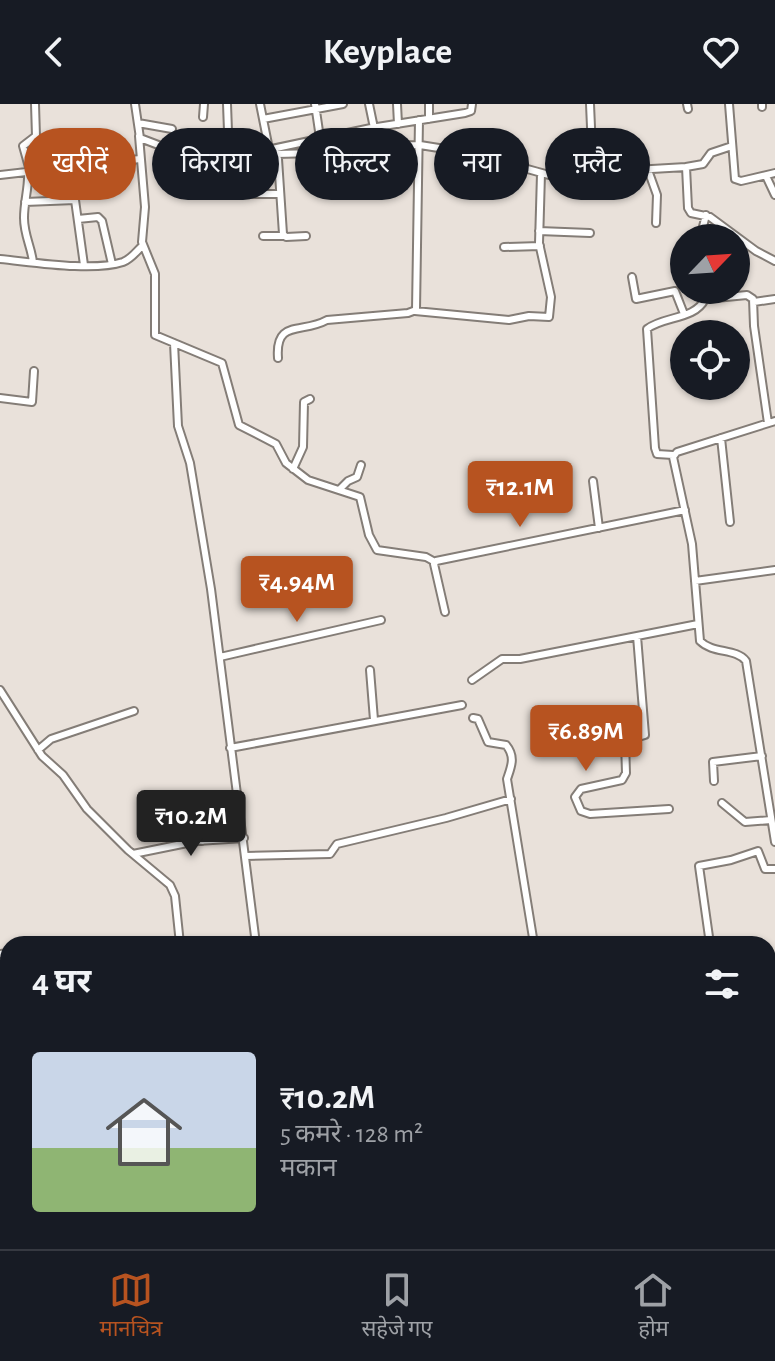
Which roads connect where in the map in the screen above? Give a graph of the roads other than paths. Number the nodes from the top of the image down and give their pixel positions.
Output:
1 (35, 104) edge
2 (135, 104) edge
3 (204, 104) edge
4 (227, 104) edge
5 (260, 104) edge
6 (343, 104) edge
7 (369, 104) edge
8 (397, 104) edge
9 (429, 104) edge
10 (472, 104) edge
11 (590, 104) edge
12 (729, 104) edge
13 (316, 106) edge
14 (203, 117) dead end
15 (263, 119) junction
16 (429, 119) junction
17 (419, 120) junction
18 (138, 123) junction
19 (398, 124) junction
20 (35, 128) edge
21 (166, 128) edge
22 (227, 128) edge
23 (266, 128) edge
24 (319, 128) edge
25 (374, 128) joint
26 (591, 128) edge
27 (139, 136) junction
28 (152, 141) edge
29 (420, 145) junction
30 (732, 146) junction
31 (279, 150) edge
32 (136, 159) edge
33 (140, 159) junction
34 (686, 167) junction
35 (650, 170) edge
36 (24, 173) edge
37 (775, 173) edge
38 (541, 174) junction
39 (545, 174) edge
40 (0, 175) edge
41 (650, 176) edge
42 (766, 176) junction
43 (279, 188) edge
44 (280, 194) joint
45 (775, 195) edge
46 (25, 202) joint
47 (706, 215) junction
48 (78, 219) junction
49 (656, 223) dead end
50 (704, 224) edge
51 (539, 231) junction
52 (590, 233) dead end
53 (263, 236) dead end
54 (283, 236) junction
55 (306, 236) dead end
56 (142, 246) junction
57 (540, 246) junction
58 (504, 247) dead end
59 (0, 259) edge
60 (775, 261) edge
61 (33, 262) junction
62 (112, 264) junction
63 (84, 265) junction
64 (632, 277) dead end
65 (750, 295) edge
66 (775, 299) edge
67 (754, 302) junction
68 (702, 304) edge
69 (415, 311) junction
70 (684, 314) junction
71 (174, 343) junction
72 (278, 358) dead end
73 (34, 371) dead end
74 (0, 398) edge
75 (310, 399) dead end
76 (772, 422) edge
77 (721, 438) junction
78 (673, 455) junction
79 (361, 465) dead end
80 (293, 469) junction
81 (593, 481) dead end
82 (340, 489) junction
83 (685, 510) junction
84 (730, 522) dead end
85 (599, 528) junction
86 (435, 562) junction
87 (775, 570) edge
88 (695, 581) junction
89 (445, 612) dead end
90 (381, 620) dead end
91 (698, 624) junction
92 (637, 636) junction
93 (220, 657) junction
94 (370, 670) dead end
95 (472, 680) dead end
96 (0, 690) edge
97 (462, 705) dead end
98 (134, 711) dead end
99 (473, 718) dead end
100 (374, 720) junction
101 (230, 748) junction
102 (38, 750) junction
103 (762, 756) junction
104 (714, 781) dead end
105 (186, 796) dead end
106 (511, 799) junction
107 (722, 803) dead end
108 (669, 809) dead end
109 (771, 820) junction
110 (244, 838) junction
111 (203, 841) junction
112 (775, 842) edge
113 (133, 854) junction
114 (246, 856) junction
115 (775, 869) edge
116 (179, 936) edge
117 (255, 936) edge
118 (533, 936) edge
119 (709, 936) edge

1 - 20 street
2 - 18 street
3 - 14 street
4 - 22 street
5 - 15 street
6 - 13 street
7 - 25 street
8 - 19 street
9 - 16 street
10 - 16 street
11 - 26 street
12 - 30 street
13 - 15 street
13 - 24 street
15 - 23 street
16 - 17 street
17 - 19 street
17 - 29 street
18 - 21 street
18 - 27 street
19 - 25 street
27 - 28 street
27 - 33 street
29 - 31 street
29 - 38 street
29 - 69 street
30 - 34 street
30 - 42 street
32 - 33 street
33 - 56 street
34 - 35 street
34 - 47 street
36 - 40 street
37 - 42 street
38 - 39 street
38 - 51 street
41 - 49 street
42 - 45 street
43 - 44 street
44 - 54 street
46 - 48 street
46 - 61 street
47 - 50 street
47 - 60 street
48 - 62 street
48 - 63 street
51 - 52 street
51 - 57 street
53 - 54 street
54 - 55 street
56 - 62 street
56 - 71 street
57 - 58 street
57 - 69 street
59 - 61 street
61 - 63 street
62 - 63 street
64 - 70 street
65 - 67 street
66 - 67 street
67 - 76 street
68 - 70 street
69 - 72 street
70 - 78 street
71 - 80 street
71 - 93 street
73 - 74 street
75 - 80 street
76 - 77 street
77 - 78 street
77 - 84 street
78 - 83 street
79 - 82 street
80 - 82 street
81 - 85 street
82 - 86 street
83 - 85 street
83 - 88 street
85 - 86 street
86 - 89 street
87 - 88 street
88 - 91 street
90 - 93 street
91 - 92 street
91 - 103 street
92 - 95 street
92 - 108 street
93 - 101 street
94 - 100 street
96 - 102 street
97 - 100 street
98 - 102 street
99 - 106 street
100 - 101 street
101 - 110 street
102 - 113 street
103 - 104 street
103 - 109 street
105 - 111 street
106 - 114 street
106 - 118 street
107 - 109 street
109 - 112 street
110 - 111 street
110 - 114 street
111 - 113 street
113 - 116 street
114 - 117 street
115 - 119 street

